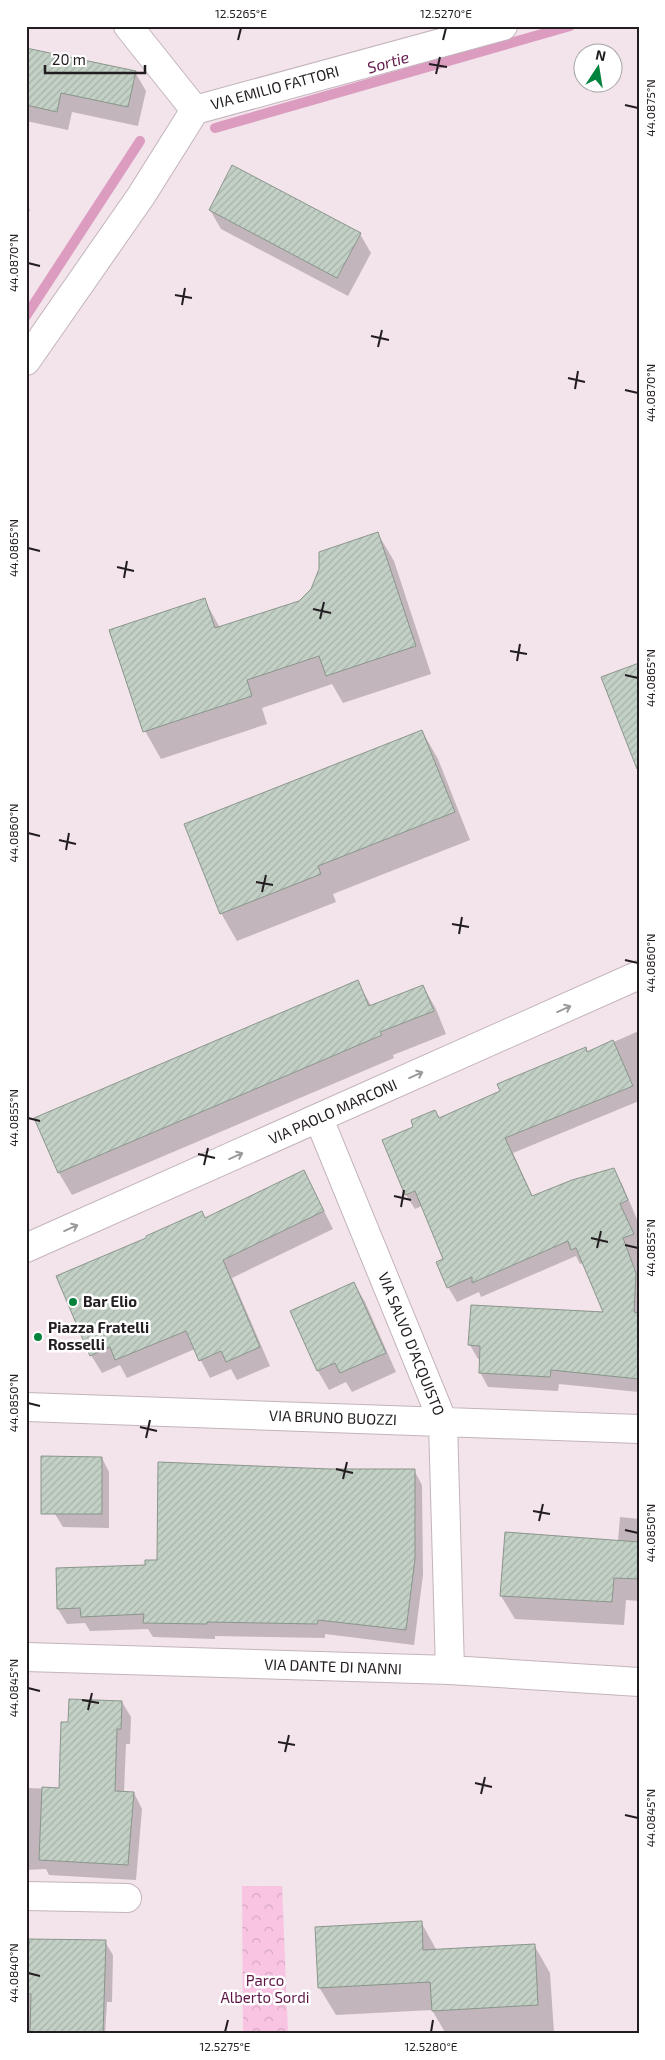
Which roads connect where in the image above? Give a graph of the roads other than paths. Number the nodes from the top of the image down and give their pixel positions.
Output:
1 (128, 26) edge
2 (503, 26) edge
3 (195, 110) junction
4 (26, 361) edge
5 (639, 976) edge
6 (319, 1119) junction
7 (26, 1248) edge
8 (26, 1407) edge
9 (443, 1422) junction
10 (639, 1430) edge
11 (26, 1657) edge
12 (450, 1670) junction
13 (639, 1682) edge
14 (26, 1896) edge
15 (127, 1898) dead end

1 - 3 street
2 - 3 street, VIA EMILIO FATTORI
3 - 4 street, VIA EMILIO FATTORI
6 -> 5 street, VIA PAOLO MARCONI
7 -> 6 street, VIA PAOLO MARCONI
6 - 9 street, VIA SALVO D'ACQUISTO
8 - 9 street, VIA BRUNO BUOZZI
9 - 10 street, VIA BRUNO BUOZZI
9 - 12 street, VIA SALVO D'ACQUISTO
11 - 12 street, VIA DANTE DI NANNI
12 - 13 street, VIA DANTE DI NANNI
14 - 15 street

